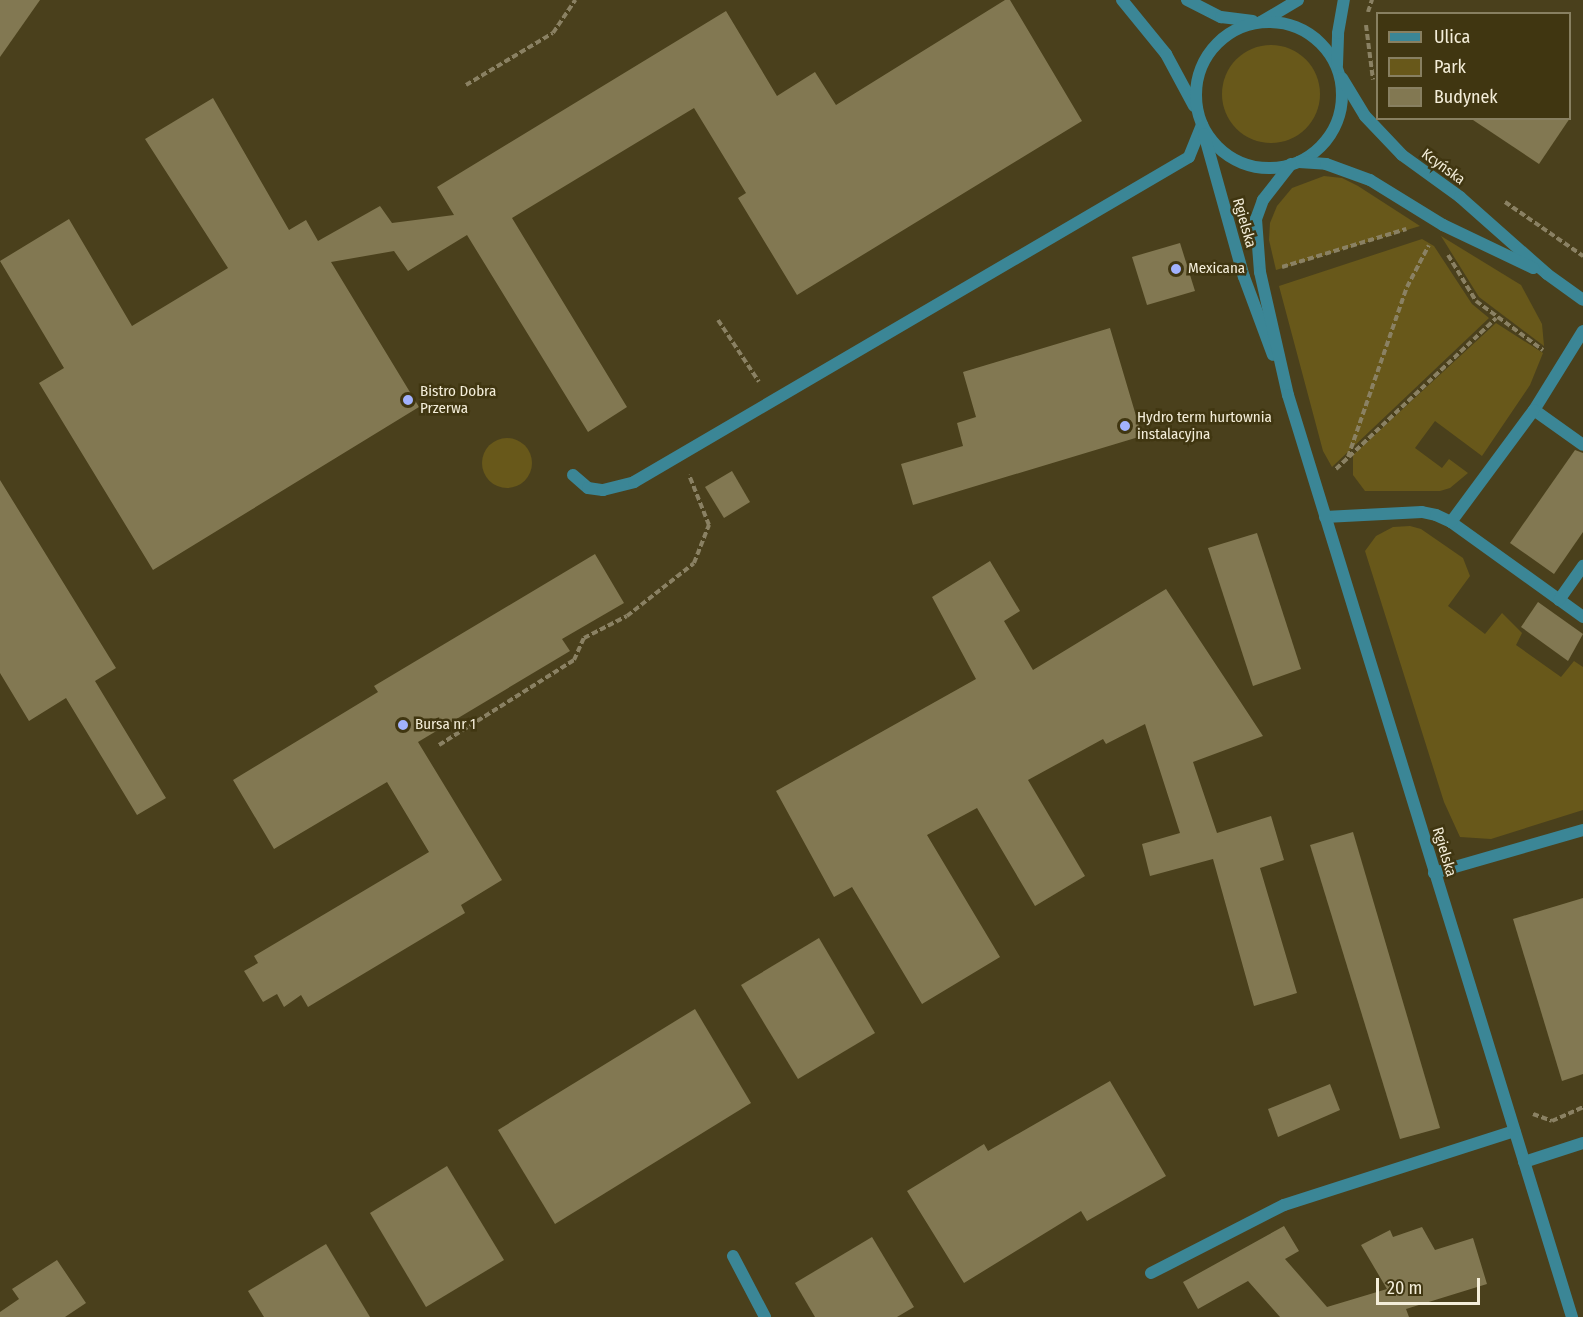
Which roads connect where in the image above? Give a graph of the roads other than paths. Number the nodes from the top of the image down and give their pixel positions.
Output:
1 (1122, 0) edge
2 (1187, 0) edge
3 (1298, 0) edge
4 (1344, 0) edge
5 (1260, 22) junction
6 (1337, 69) junction
7 (1202, 124) junction
8 (1295, 163) junction
9 (1547, 274) junction
10 (1583, 300) edge
11 (1583, 331) edge
12 (1288, 395) junction
13 (1534, 411) junction
14 (1583, 446) edge
15 (573, 475) dead end
16 (1325, 517) junction
17 (1451, 522) junction
18 (1583, 566) edge
19 (1559, 600) junction
20 (1583, 617) edge
21 (1583, 830) edge
22 (1434, 873) junction
23 (1514, 1131) junction
24 (1583, 1143) edge
25 (1524, 1162) junction
26 (733, 1256) dead end
27 (1151, 1273) dead end
28 (765, 1317) edge
29 (1572, 1317) edge

1 - 7 street
2 - 5 street
3 - 5 street
4 - 6 street
5 - 6 street
5 - 7 street
6 - 8 street
6 - 9 street, Kcyńska
7 - 8 street
7 - 12 street, Rgielska
7 - 15 street
8 - 9 street, Kcyńska
8 - 12 street, Rgielska
9 - 10 street, Kcyńska
11 - 13 street
12 - 16 street, Rgielska
13 - 14 street
13 - 17 street
16 - 17 street
16 - 22 street, Rgielska
17 - 19 street
18 - 19 street
19 - 20 street
21 - 22 street
22 - 23 street, Rgielska
23 - 25 street, Rgielska
23 - 27 street
24 - 25 street
25 - 29 street, Rgielska
26 - 28 street

